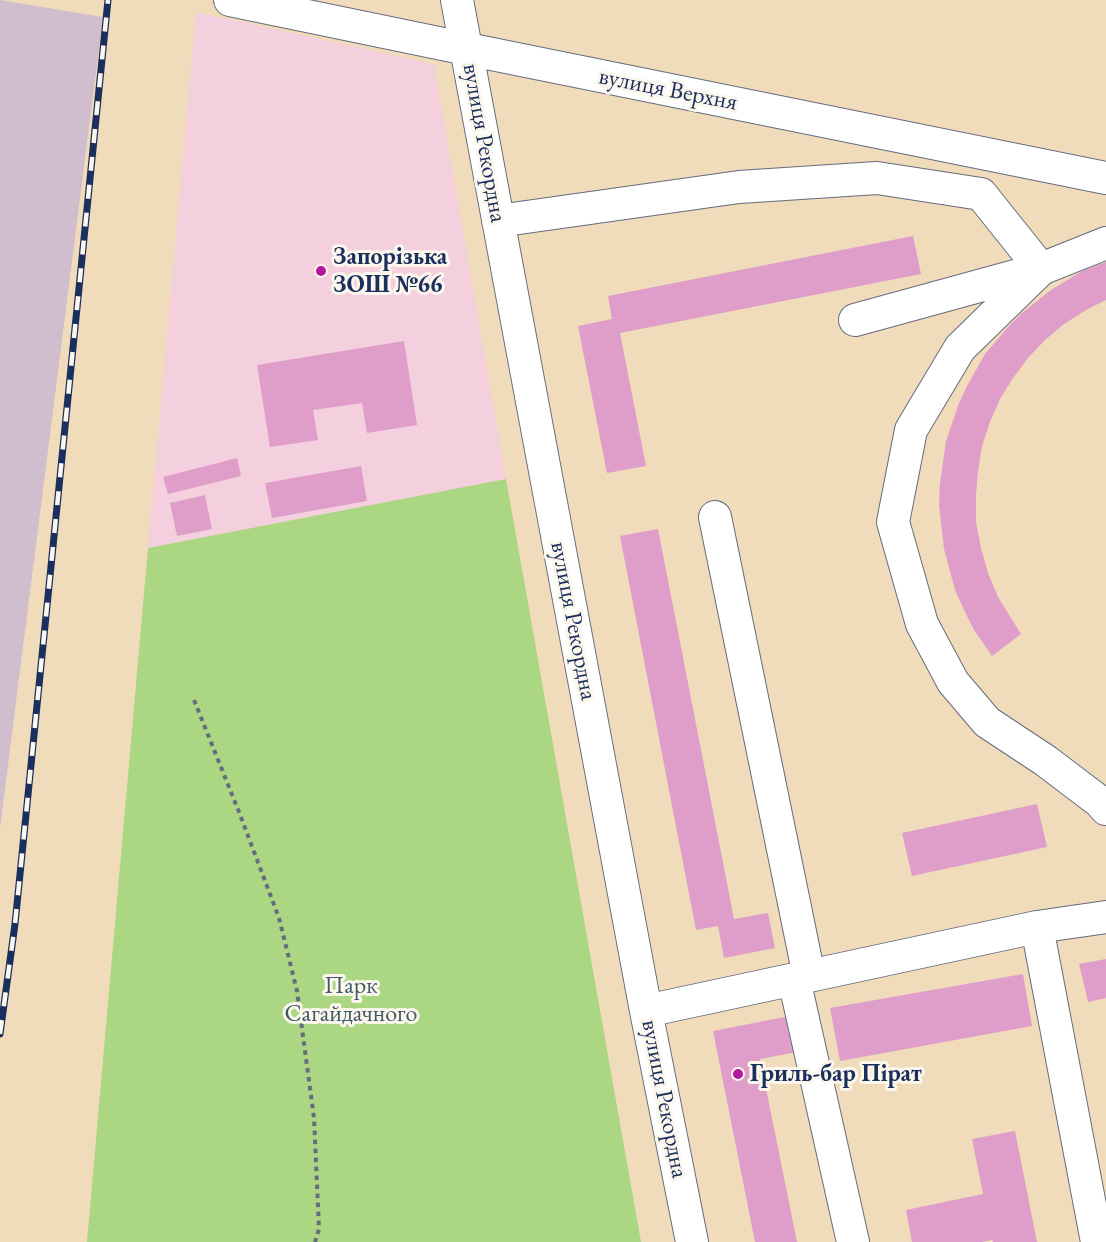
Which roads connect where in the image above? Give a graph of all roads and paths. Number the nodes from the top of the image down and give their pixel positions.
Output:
1 (230, 0) edge
2 (457, 0) edge
3 (337, 11) edge
4 (467, 49) junction
5 (1106, 178) edge
6 (498, 220) junction
7 (1106, 243) edge
8 (1041, 269) junction
9 (855, 320) dead end
10 (715, 517) dead end
11 (194, 700) dead end
12 (1106, 809) edge
13 (1106, 917) edge
14 (1037, 927) junction
15 (801, 977) junction
16 (646, 1011) junction
17 (1096, 1179) edge
18 (315, 1242) edge
19 (692, 1242) edge
20 (853, 1242) edge
21 (1097, 1242) edge

1 - 3 street, вулиця Верхня
2 - 4 street, вулиця Рекордна
3 - 4 street, вулиця Верхня
4 - 5 street, вулиця Верхня
4 - 6 street, вулиця Рекордна
6 - 8 street
6 - 16 street, вулиця Рекордна
7 - 8 street
8 - 9 street
8 - 12 street
10 - 15 street
11 - 18 path
13 - 14 street
14 - 15 street
14 - 17 street
15 - 16 street
15 - 20 street
16 - 19 street, вулиця Рекордна
17 - 21 street

